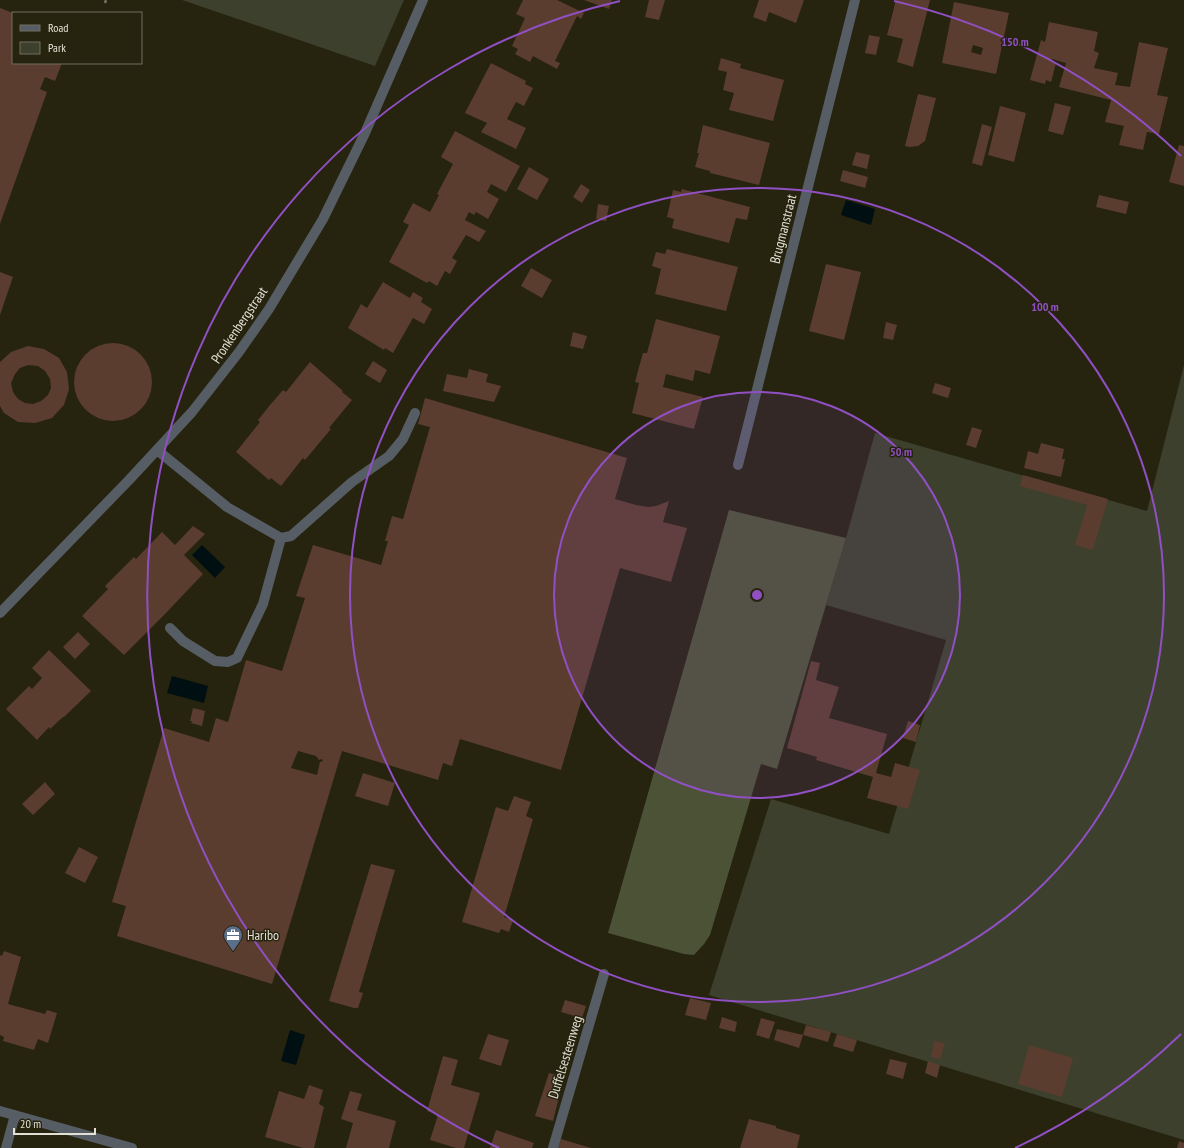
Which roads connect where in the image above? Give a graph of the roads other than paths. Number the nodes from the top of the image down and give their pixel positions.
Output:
1 (423, 0) edge
2 (855, 0) edge
3 (415, 413) dead end
4 (157, 450) junction
5 (738, 465) dead end
6 (281, 538) junction
7 (0, 613) edge
8 (170, 628) dead end
9 (604, 974) dead end
10 (0, 1111) edge
11 (15, 1115) junction
12 (6, 1148) edge
13 (132, 1148) edge
14 (553, 1148) edge

1 - 4 street, Pronkenbergstraat
2 - 5 street, Brugmanstraat
3 - 6 street
4 - 6 street
4 - 7 street, Pronkenbergstraat
6 - 8 street
9 - 14 street, Duffelsesteenweg
10 - 11 street
11 - 12 street
11 - 13 street

